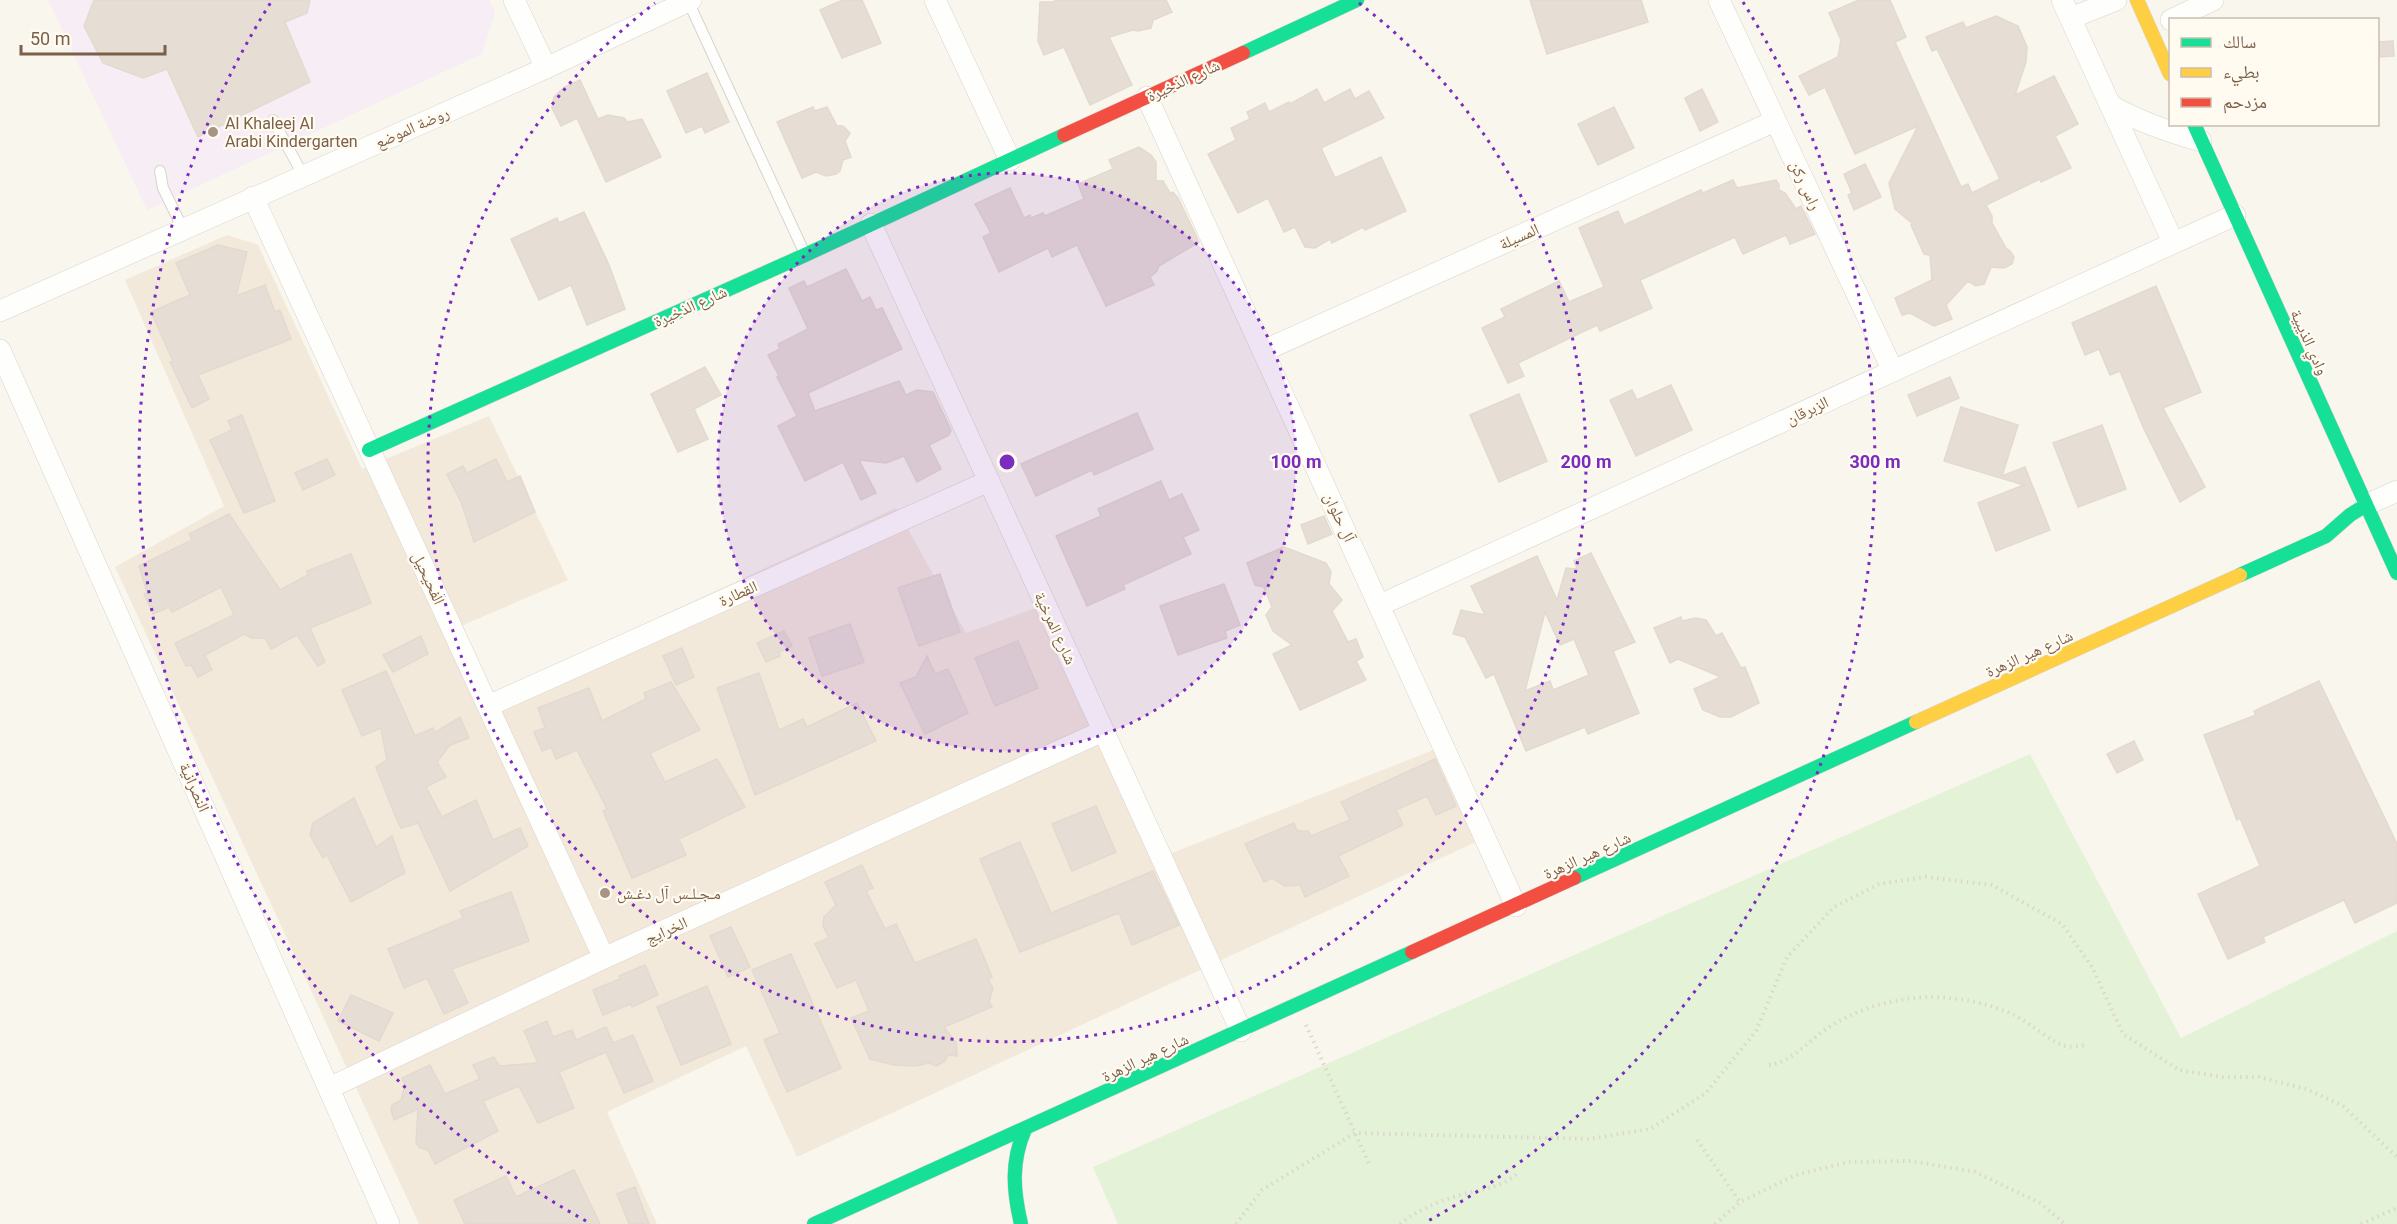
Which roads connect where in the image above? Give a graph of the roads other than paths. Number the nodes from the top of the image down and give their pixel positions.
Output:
1 (514, 0) edge
2 (935, 0) edge
3 (1357, 0) edge
4 (1719, 0) edge
5 (2116, 0) edge
6 (2137, 0) edge
7 (2212, 0) edge
8 (690, 1) edge
9 (2066, 9) edge
10 (2175, 18) edge
11 (2169, 21) edge
12 (2150, 29) junction
13 (546, 68) junction
14 (2169, 72) edge
15 (1148, 97) junction
16 (2110, 105) junction
17 (273, 120) dead end
18 (1776, 121) junction
19 (2197, 133) edge
20 (1010, 160) junction
21 (160, 171) dead end
22 (303, 175) junction
23 (253, 197) junction
24 (2235, 215) junction
25 (871, 224) junction
26 (183, 229) junction
27 (2173, 243) junction
28 (806, 255) junction
29 (0, 311) edge
30 (0, 350) edge
31 (1263, 351) junction
32 (1893, 371) junction
33 (369, 450) junction
34 (988, 481) junction
35 (2397, 490) edge
36 (2366, 505) junction
37 (2397, 573) edge
38 (1380, 605) junction
39 (488, 706) junction
40 (1103, 731) junction
41 (1516, 906) junction
42 (604, 958) junction
43 (1241, 1031) junction
44 (329, 1088) junction
45 (1025, 1129) junction
46 (1000, 1170) dead end
47 (389, 1224) edge
48 (814, 1224) edge
49 (1011, 1224) edge
50 (1021, 1224) edge

1 - 13 street
2 - 20 street
3 - 15 street, شارع الذخيرة
4 - 18 street, راس ركن
5 - 9 street
6 - 12 street
7 - 10 street
8 - 13 street, روضة الموضع
8 - 28 lane
9 - 16 street
11 - 12 street
12 - 14 street
13 - 22 street, روضة الموضع
15 - 20 street, شارع الذخيرة
15 - 31 street, آل حلوان
16 - 19 street
16 - 27 street
17 - 22 lane
18 - 31 street, المسيلة
18 - 32 street, راس ركن
19 - 24 street, وادي الذيبية
20 - 25 street, شارع الذخيرة
21 - 26 lane
22 - 23 street, روضة الموضع
23 - 26 street, روضة الموضع
23 - 33 street, الفحيحيل
24 - 27 street, الزبرقان
24 - 36 street, وادي الذيبية
25 - 28 street, شارع الذخيرة
25 - 34 street, شارع المرخية
26 - 29 street, روضة الموضع
27 - 32 street, الزبرقان
28 - 33 street, شارع الذخيرة
30 - 44 street, النصرانية
31 - 38 street, آل حلوان
32 - 38 street, الزبرقان
33 - 39 street, الفحيحيل
34 - 39 street, القطارة
34 - 40 street, شارع المرخية
35 - 36 street
36 - 37 street, وادي الذيبية
36 - 41 street, شارع هير الزهرة
38 - 41 street, آل حلوان
39 - 42 street, الفحيحيل
40 - 42 street, الخرايج
40 - 43 street, شارع المرخية
41 - 43 street, شارع هير الزهرة
42 - 44 street, الخرايج
43 - 45 street, شارع هير الزهرة
44 - 47 street, النصرانية
45 - 48 street, شارع هير الزهرة
45 - 50 street
46 - 49 street

